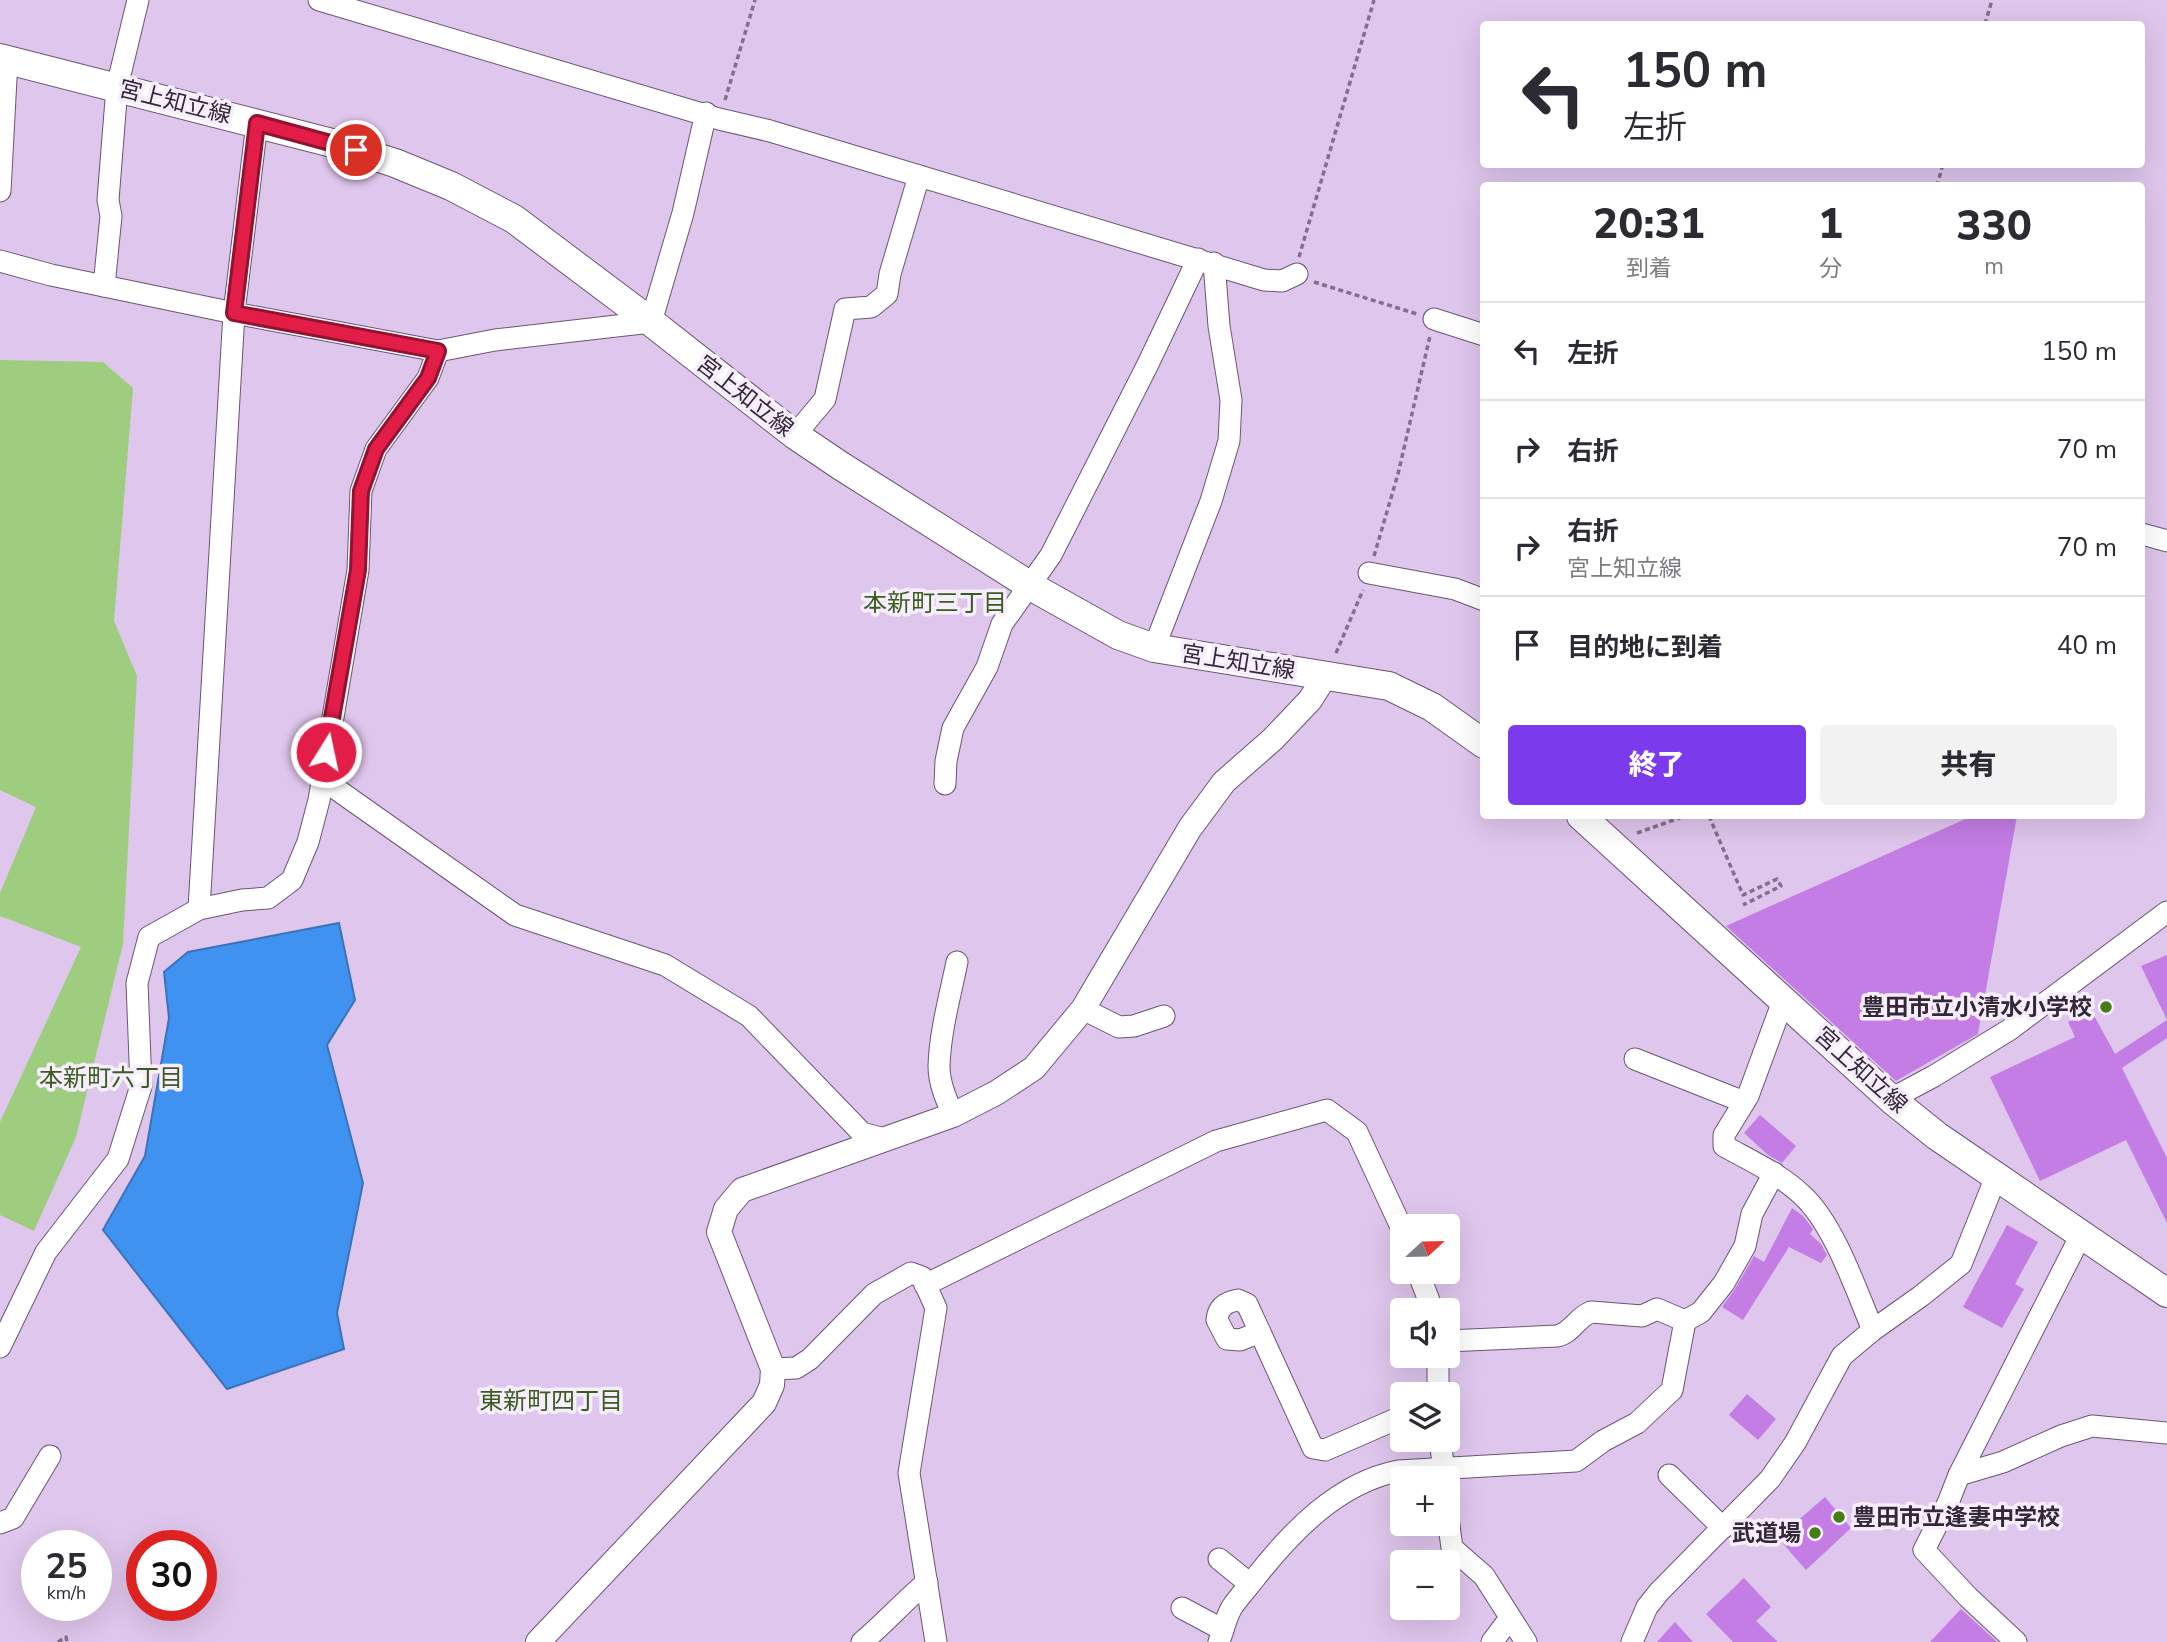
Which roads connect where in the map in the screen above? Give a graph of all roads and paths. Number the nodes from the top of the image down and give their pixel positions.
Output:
1 (138, 0) edge
2 (319, 0) edge
3 (755, 0) edge
4 (1374, 0) edge
5 (1992, 0) edge
6 (1986, 21) edge
7 (4, 59) edge
8 (117, 87) junction
9 (713, 116) junction
10 (257, 123) junction
11 (919, 176) junction
12 (0, 191) edge
13 (0, 261) edge
14 (1206, 261) junction
15 (1297, 274) junction
16 (104, 286) junction
17 (234, 313) junction
18 (1434, 319) junction
19 (651, 322) junction
20 (1480, 334) edge
21 (438, 351) junction
22 (795, 435) junction
23 (2145, 535) edge
24 (2167, 541) edge
25 (1369, 573) junction
26 (1031, 585) junction
27 (1480, 598) edge
28 (1154, 648) junction
29 (1326, 675) junction
30 (1480, 736) edge
31 (322, 779) junction
32 (945, 784) dead end
33 (1584, 819) edge
34 (1677, 819) edge
35 (1710, 819) edge
36 (1637, 833) dead end
37 (1743, 905) dead end
38 (199, 909) junction
39 (2167, 912) edge
40 (957, 961) dead end
41 (1783, 1001) junction
42 (1083, 1009) junction
43 (1164, 1016) dead end
44 (1635, 1059) dead end
45 (1891, 1099) junction
46 (1744, 1102) junction
47 (953, 1115) junction
48 (884, 1139) junction
49 (1773, 1173) junction
50 (1996, 1177) junction
51 (1395, 1214) edge
52 (2081, 1236) junction
53 (925, 1285) junction
54 (2167, 1293) edge
55 (1685, 1321) junction
56 (1873, 1330) junction
57 (1260, 1332) dead end
58 (1460, 1340) edge
59 (1, 1345) edge
60 (773, 1369) junction
61 (1390, 1422) edge
62 (2167, 1433) edge
63 (50, 1456) dead end
64 (1460, 1472) edge
65 (1390, 1473) edge
66 (1669, 1475) dead end
67 (1959, 1475) junction
68 (0, 1523) edge
69 (1723, 1528) junction
70 (1450, 1536) edge
71 (1219, 1559) dead end
72 (927, 1582) junction
73 (1250, 1584) junction
74 (1182, 1608) dead end
75 (1510, 1618) junction
76 (1221, 1636) edge
77 (58, 1642) edge
78 (67, 1642) edge
79 (538, 1642) edge
80 (862, 1642) edge
81 (936, 1642) edge
82 (1492, 1642) edge
83 (1526, 1642) edge
84 (1632, 1642) edge
85 (2016, 1642) edge

1 - 8 street
2 - 9 street
3 - 9 path
4 - 15 path
5 - 6 path
7 - 8 main road, 宮上知立線
7 - 12 street
8 - 10 main road, 宮上知立線
8 - 16 street
9 - 11 street
9 - 19 street
10 - 17 street
10 - 19 main road, 宮上知立線
11 - 14 street
11 - 22 street
13 - 16 street
14 - 15 street
14 - 26 street
14 - 28 street
15 - 18 path
16 - 17 street
17 - 21 street
17 - 38 street
18 - 20 street
18 - 25 path
19 - 21 street
19 - 22 main road, 宮上知立線
21 - 31 street
22 - 26 main road, 宮上知立線
23 - 24 street
25 - 27 street
25 - 29 path
26 - 28 main road, 宮上知立線
26 - 32 street
28 - 29 main road, 宮上知立線
29 - 30 main road, 宮上知立線
29 - 42 street
31 - 38 street
31 - 48 street
33 - 41 main road, 宮上知立線
34 - 36 path
35 - 37 path
38 - 59 street
39 - 45 street
40 - 47 street
41 - 45 main road, 宮上知立線
41 - 46 street
42 - 43 street
42 - 47 street
44 - 46 street
45 - 50 main road, 宮上知立線
46 - 49 street
47 - 48 street
48 - 60 street
49 - 55 street
49 - 56 street
50 - 52 main road, 宮上知立線
50 - 56 street
51 - 53 street
52 - 54 main road, 宮上知立線
52 - 67 street
53 - 60 street
53 - 72 street
55 - 58 street
55 - 64 street
56 - 69 street
57 - 61 street
60 - 79 street
62 - 67 street
63 - 68 street
65 - 73 street
66 - 69 street
67 - 85 street
69 - 84 street
70 - 75 street
71 - 73 street
72 - 80 street
72 - 81 street
73 - 76 street
74 - 76 street
75 - 82 street
75 - 83 street
77 - 78 path

